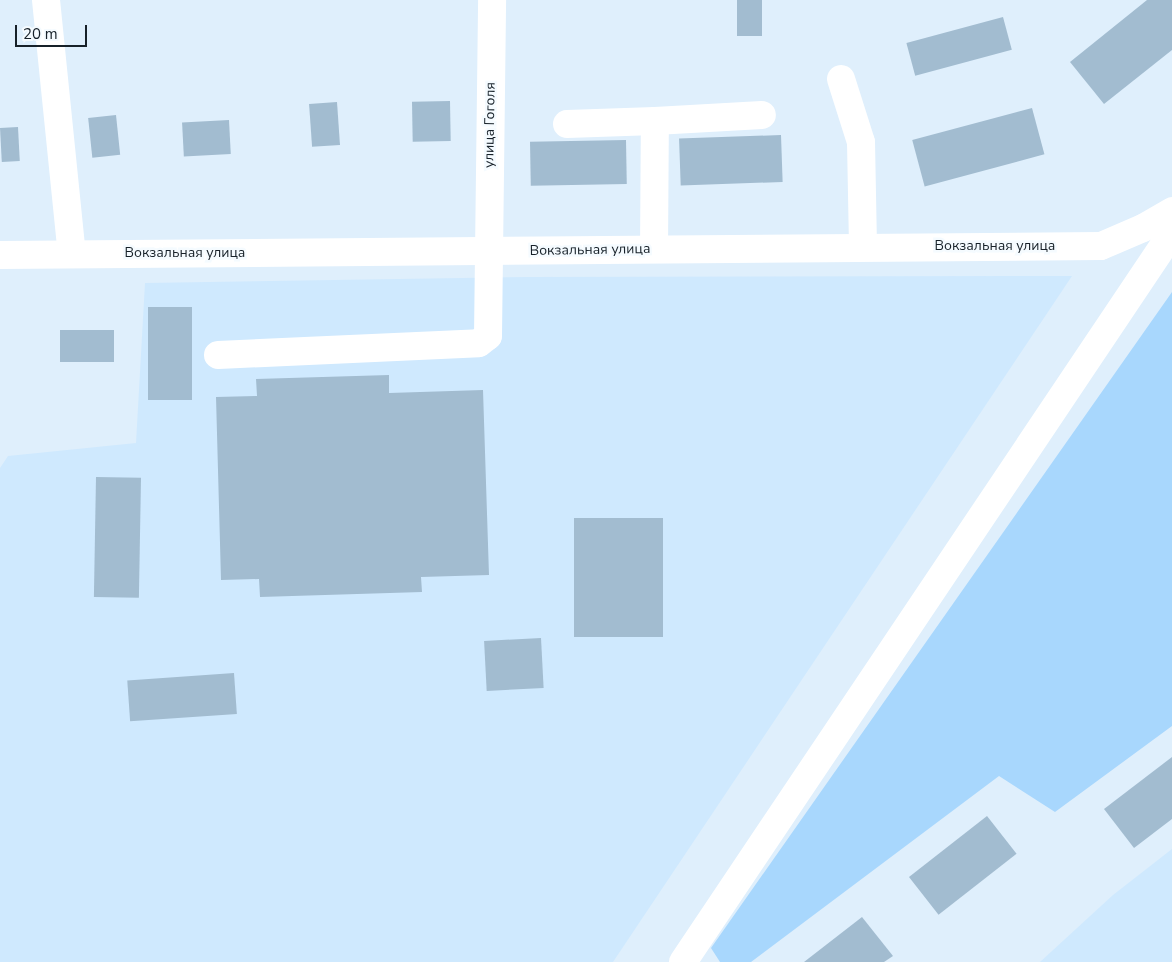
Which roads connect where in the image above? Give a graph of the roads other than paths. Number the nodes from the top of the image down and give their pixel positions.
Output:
1 (46, 0) edge
2 (492, 0) edge
3 (841, 79) dead end
4 (762, 115) dead end
5 (655, 121) junction
6 (566, 124) dead end
7 (1172, 211) edge
8 (1172, 233) edge
9 (863, 247) junction
10 (654, 249) junction
11 (488, 251) junction
12 (72, 254) junction
13 (0, 255) edge
14 (218, 355) dead end
15 (682, 962) edge

1 - 12 street
2 - 11 street, улица Гоголя
3 - 9 street
4 - 5 street
5 - 6 street
5 - 10 street
7 - 9 street, Вокзальная улица
8 - 15 street
9 - 10 street, Вокзальная улица
10 - 11 street, Вокзальная улица
11 - 12 street, Вокзальная улица
11 - 14 street, улица Гоголя
12 - 13 street, Вокзальная улица

